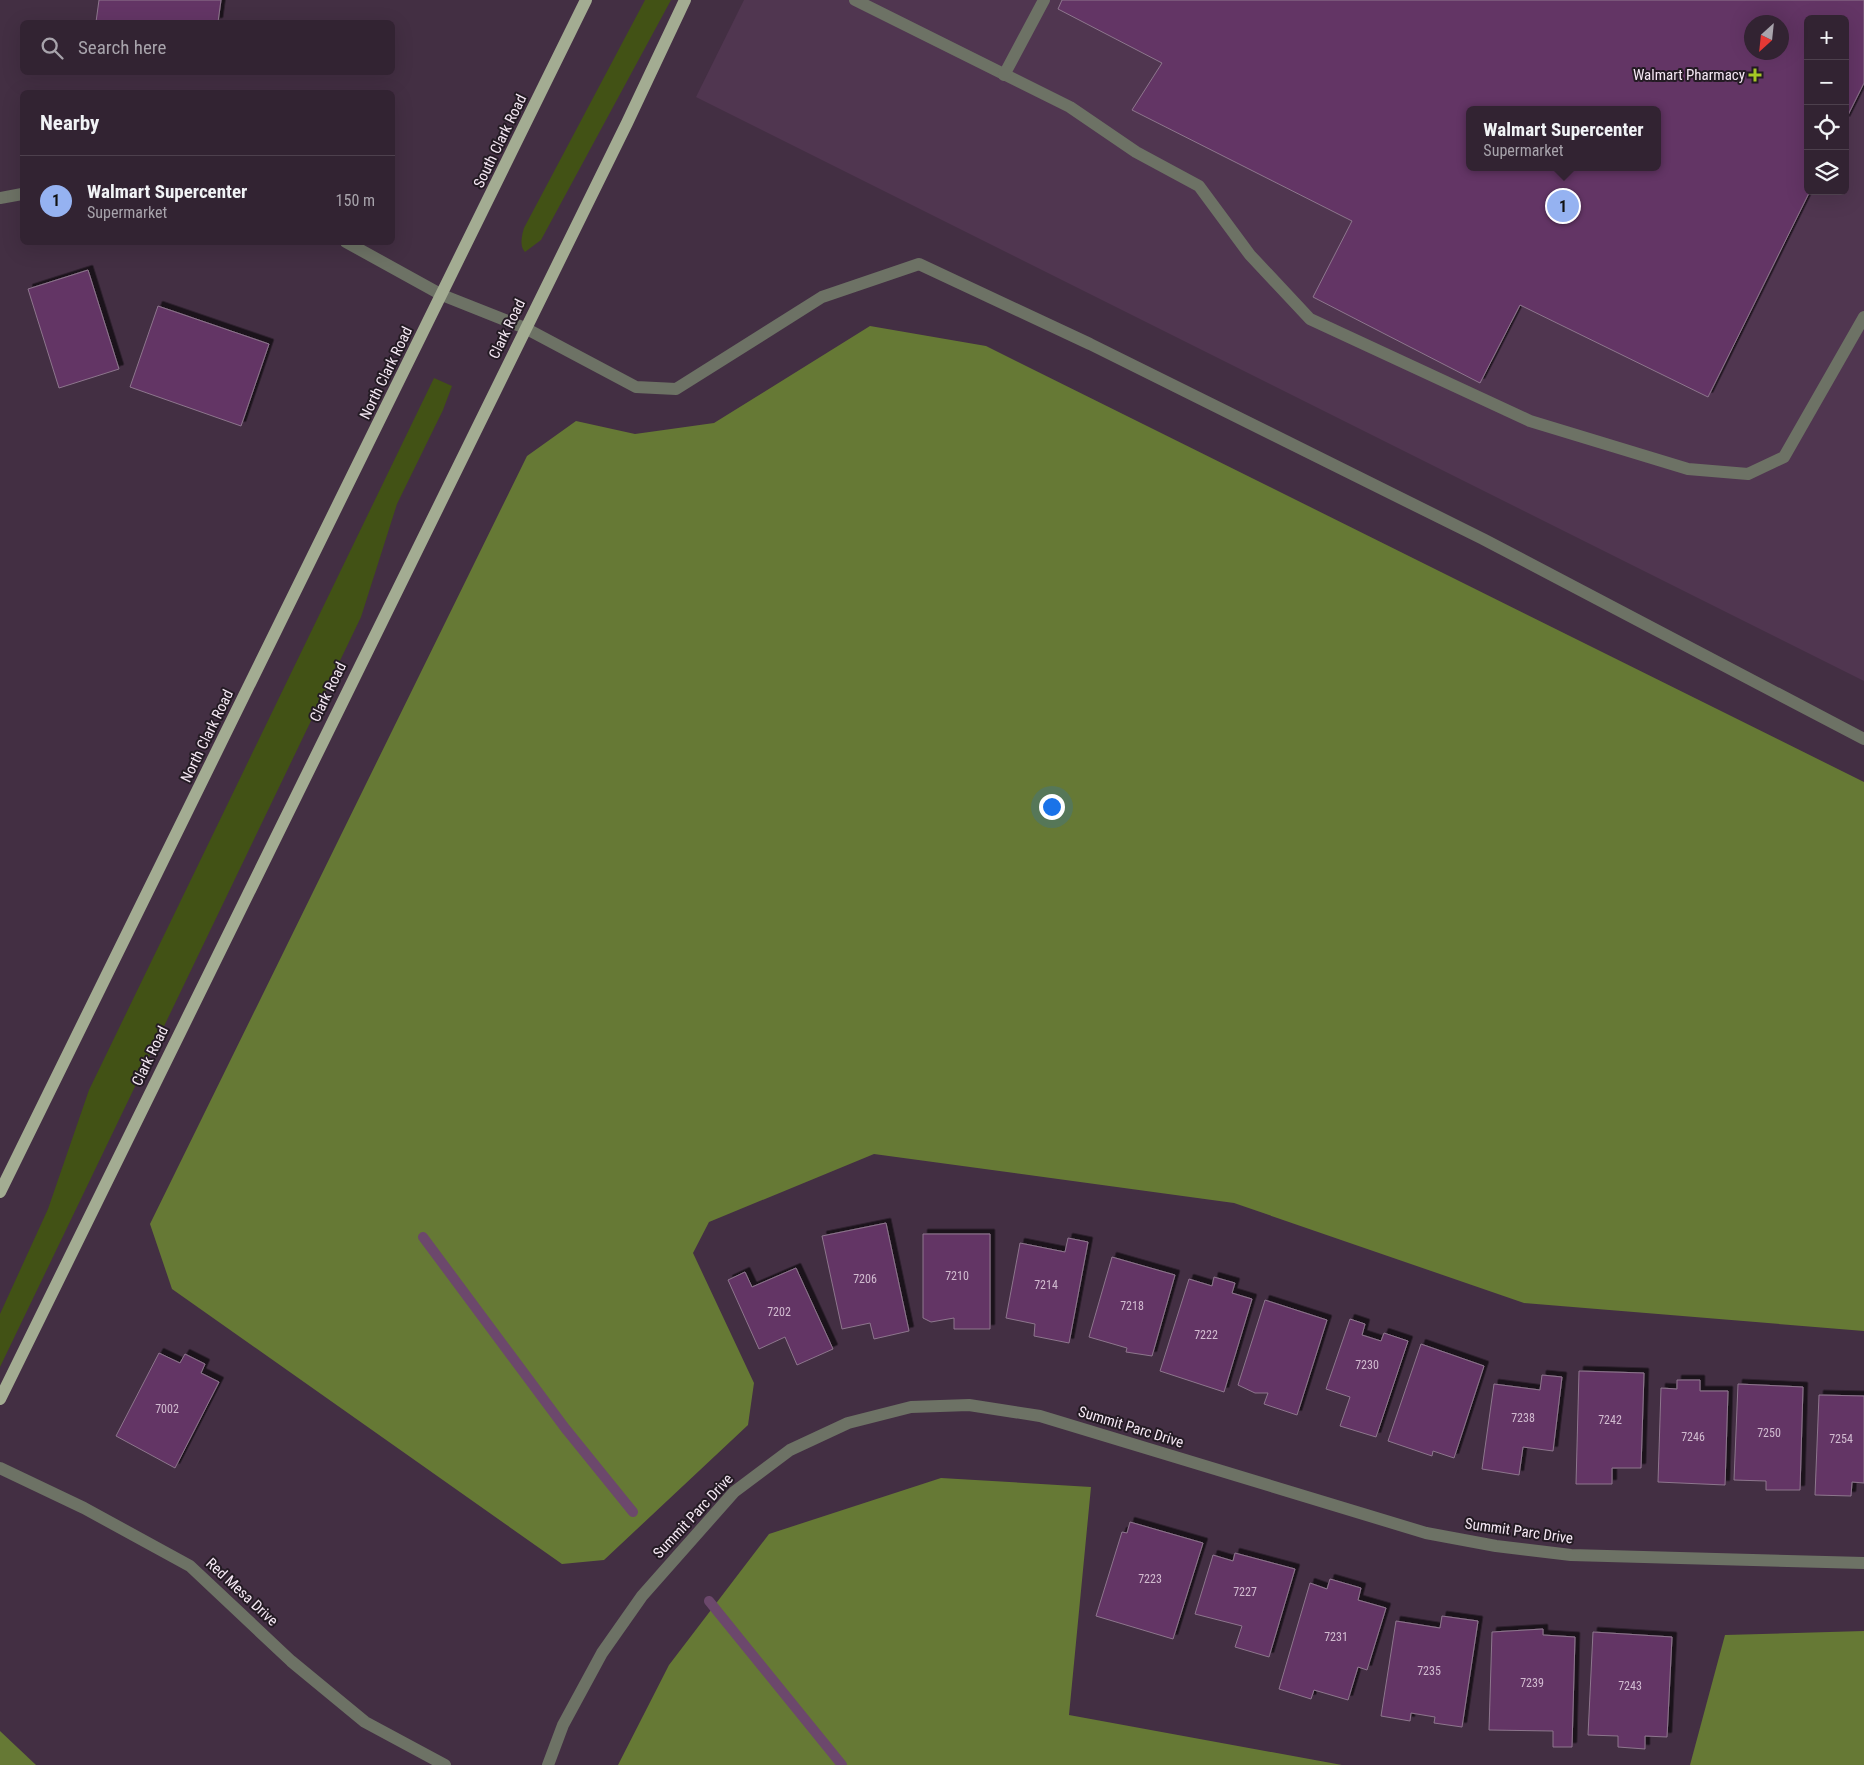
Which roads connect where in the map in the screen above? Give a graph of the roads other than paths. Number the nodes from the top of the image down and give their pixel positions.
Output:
1 (586, 0) edge
2 (685, 0) edge
3 (854, 0) edge
4 (1044, 0) edge
5 (1004, 74) junction
6 (20, 194) edge
7 (0, 198) edge
8 (351, 245) edge
9 (442, 295) junction
10 (1864, 317) edge
11 (525, 328) junction
12 (1864, 739) edge
13 (0, 1192) edge
14 (0, 1399) edge
15 (0, 1468) edge
16 (1864, 1562) edge
17 (445, 1765) edge
18 (548, 1765) edge

1 - 9 main road, South Clark Road
2 - 11 main road, Clark Road
3 - 5 street
4 - 5 street
5 - 10 street
6 - 7 street
8 - 9 street
9 - 11 street
9 - 13 main road, North Clark Road
11 - 12 street
11 - 14 main road, Clark Road
15 - 17 street, Red Mesa Drive
16 - 18 street, Summit Parc Drive

